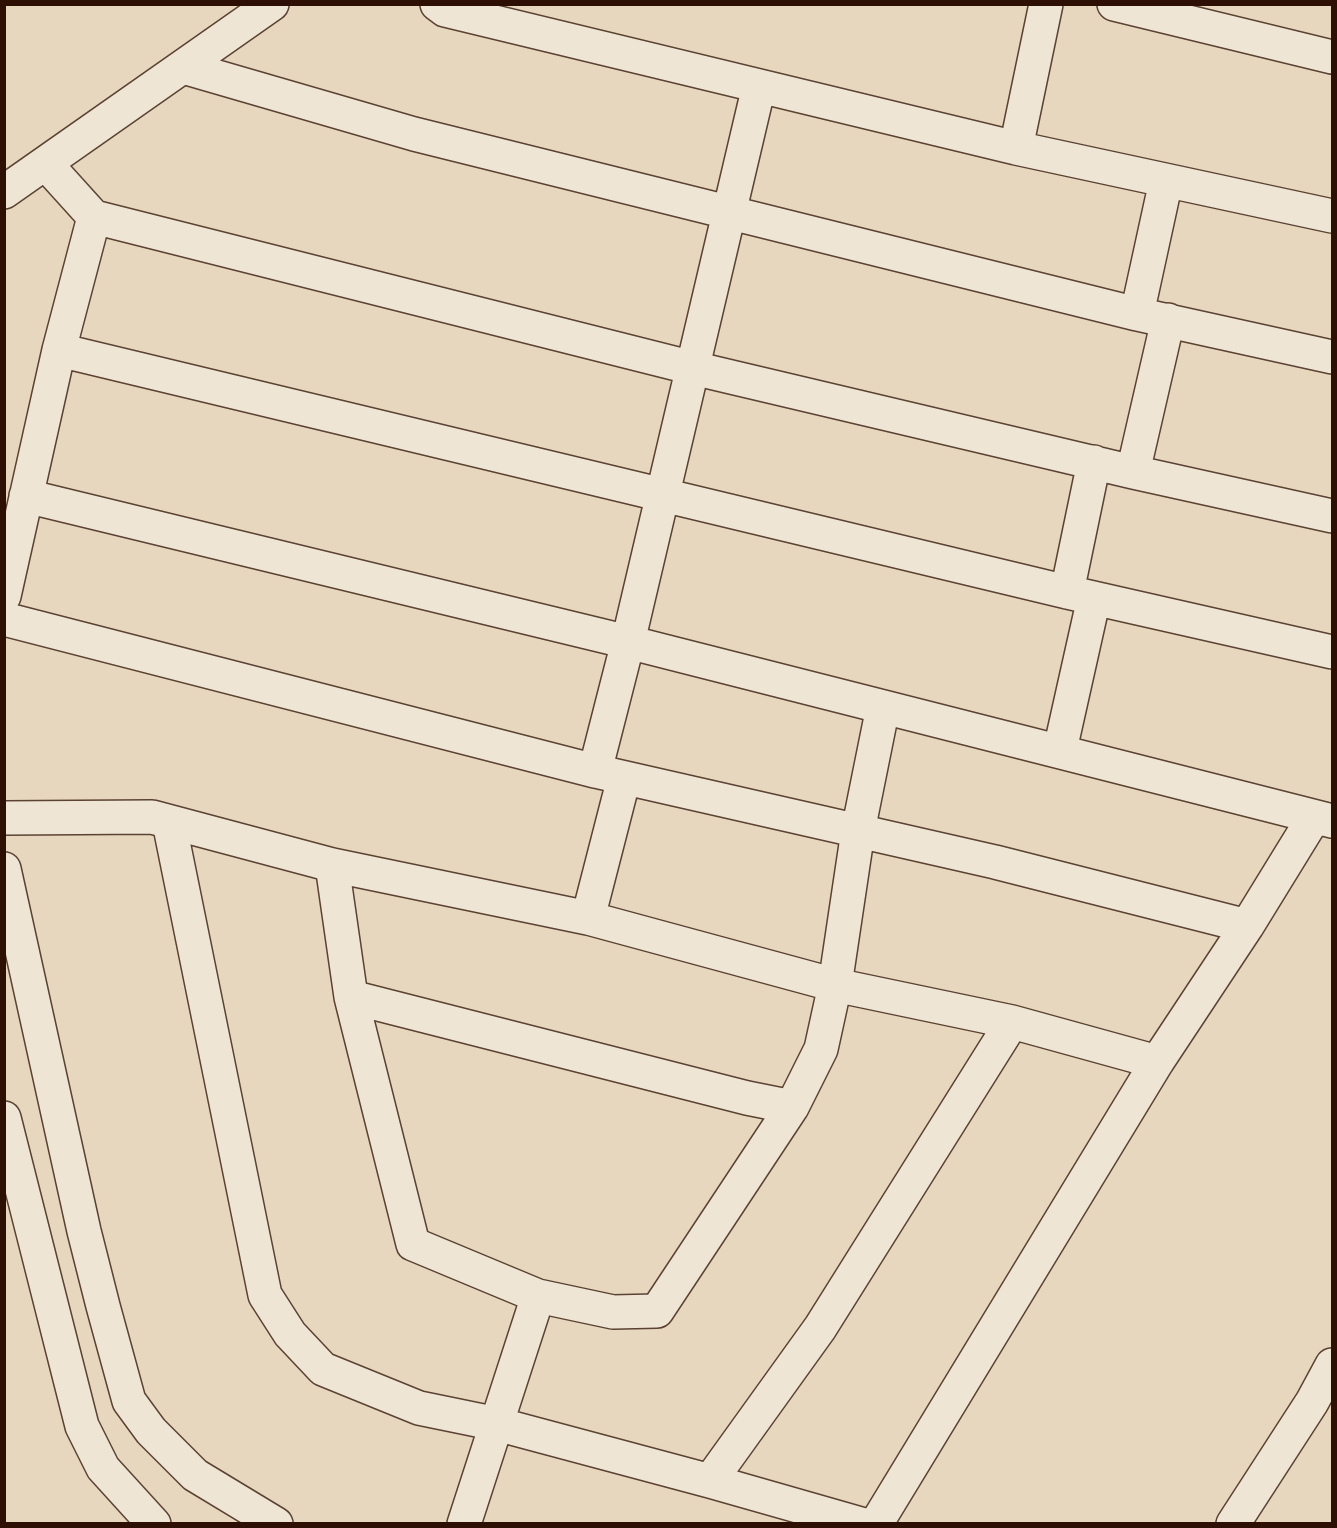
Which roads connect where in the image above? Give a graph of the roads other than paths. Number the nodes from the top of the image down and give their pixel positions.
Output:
1 (272, 4) edge
2 (437, 4) edge
3 (1046, 4) edge
4 (1114, 4) edge
5 (1332, 57) edge
6 (183, 67) junction
7 (759, 86) junction
8 (1016, 148) junction
9 (47, 165) junction
10 (1166, 181) junction
11 (4, 192) edge
12 (730, 212) junction
13 (1332, 216) edge
14 (94, 217) junction
15 (1152, 317) junction
16 (59, 350) junction
17 (1332, 357) edge
18 (693, 368) junction
19 (1094, 462) junction
20 (1133, 472) junction
21 (663, 494) junction
22 (26, 496) junction
23 (1332, 516) edge
24 (1081, 595) junction
25 (4, 596) edge
26 (4, 619) edge
27 (628, 642) junction
28 (1332, 652) edge
29 (883, 707) junction
30 (1060, 750) junction
31 (609, 775) junction
32 (4, 818) edge
33 (1323, 819) edge
34 (170, 822) junction
35 (858, 831) junction
36 (332, 865) junction
37 (4, 869) edge
38 (588, 918) junction
39 (1247, 926) junction
40 (835, 985) junction
41 (351, 997) junction
42 (1012, 1022) junction
43 (1157, 1062) junction
44 (792, 1107) junction
45 (4, 1118) edge
46 (538, 1296) junction
47 (1332, 1365) edge
48 (497, 1424) junction
49 (710, 1481) junction
50 (154, 1524) edge
51 (276, 1524) edge
52 (464, 1524) edge
53 (861, 1524) edge
54 (876, 1524) edge
55 (1233, 1524) edge

1 - 6 street
2 - 7 street
3 - 8 street
4 - 5 street
6 - 9 street
6 - 12 street
7 - 8 street
7 - 12 street
8 - 10 street
9 - 11 street
9 - 14 street
10 - 13 street
10 - 15 street
12 - 15 street
12 - 18 street
14 - 16 street
14 - 18 street
15 - 17 street
15 - 20 street
16 - 21 street
16 - 22 street
18 - 19 street
18 - 21 street
19 - 20 street
19 - 24 street
20 - 23 street
21 - 24 street
21 - 27 street
22 - 25 street
22 - 27 street
24 - 28 street
24 - 30 street
26 - 31 street
27 - 29 street
27 - 31 street
29 - 30 street
29 - 35 street
30 - 33 street
31 - 35 street
31 - 38 street
32 - 34 street
33 - 39 street
34 - 36 street
34 - 48 street
35 - 39 street
35 - 40 street
36 - 38 street
36 - 41 street
37 - 51 street
38 - 40 street
39 - 43 street
40 - 42 street
40 - 44 street
41 - 44 street
41 - 46 street
42 - 43 street
42 - 49 street
43 - 54 street
44 - 46 street
45 - 50 street
46 - 48 street
47 - 55 street
48 - 49 street
48 - 52 street
49 - 53 street

